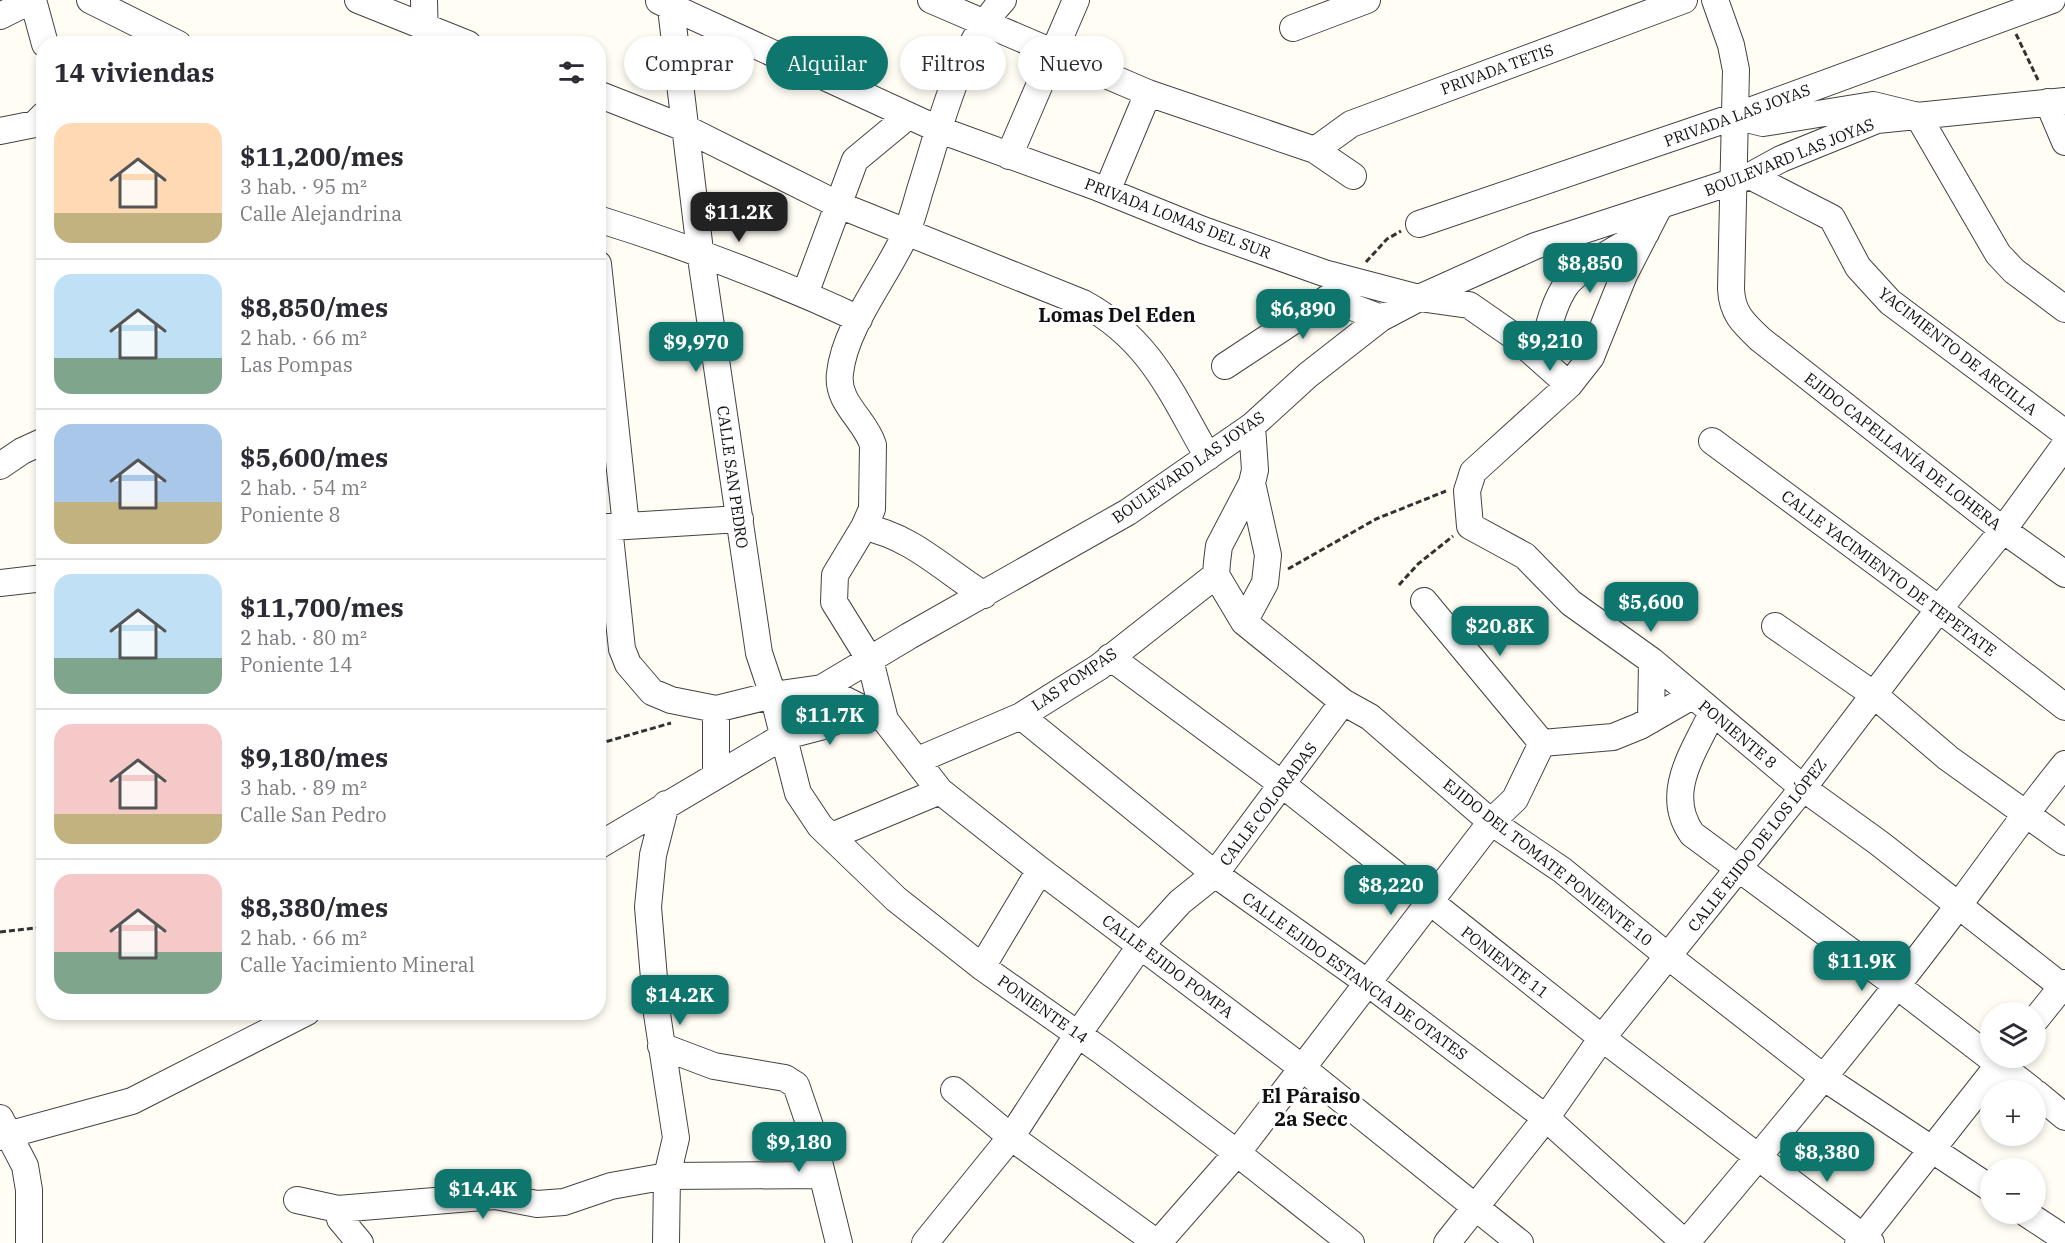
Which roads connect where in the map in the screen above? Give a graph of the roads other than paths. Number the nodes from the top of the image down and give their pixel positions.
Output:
1 (33, 0) edge
2 (90, 0) edge
3 (358, 0) edge
4 (424, 0) edge
5 (931, 0) edge
6 (1004, 0) edge
7 (1076, 0) edge
8 (1367, 0) edge
9 (1684, 0) edge
10 (1715, 0) edge
11 (2052, 0) edge
12 (665, 2) edge
13 (0, 16) edge
14 (984, 21) junction
15 (1293, 28) dead end
16 (138, 34) edge
17 (424, 35) edge
18 (43, 36) edge
19 (1062, 36) edge
20 (1018, 37) edge
21 (1124, 83) edge
22 (1039, 90) edge
23 (1148, 93) junction
24 (606, 97) edge
25 (2056, 101) edge
26 (908, 116) junction
27 (1736, 116) junction
28 (1918, 116) junction
29 (36, 123) edge
30 (687, 129) junction
31 (940, 130) junction
32 (0, 131) edge
33 (2065, 142) edge
34 (1315, 150) junction
35 (1009, 156) junction
36 (1353, 176) dead end
37 (1742, 179) junction
38 (1107, 191) junction
39 (1704, 192) junction
40 (839, 205) junction
41 (1659, 207) junction
42 (1733, 213) junction
43 (606, 222) edge
44 (1419, 224) road end
45 (906, 232) junction
46 (1646, 233) junction
47 (700, 251) junction
48 (1351, 279) junction
49 (805, 294) junction
50 (1419, 297) junction
51 (1328, 298) junction
52 (2065, 309) edge
53 (1382, 318) junction
54 (859, 319) junction
55 (1540, 359) junction
56 (1225, 366) dead end
57 (1569, 385) junction
58 (606, 426) edge
59 (1252, 426) junction
60 (2065, 433) edge
61 (1712, 441) dead end
62 (36, 445) edge
63 (2065, 446) edge
64 (1208, 457) junction
65 (0, 466) edge
66 (1252, 483) junction
67 (740, 519) junction
68 (611, 527) edge
69 (864, 527) junction
70 (2003, 530) junction
71 (1216, 574) junction
72 (2065, 574) edge
73 (36, 579) edge
74 (0, 583) edge
75 (984, 595) junction
76 (1424, 601) dead end
77 (1940, 609) junction
78 (1244, 622) junction
79 (1775, 626) dead end
80 (1110, 657) junction
81 (870, 660) junction
82 (1652, 661) junction
83 (822, 688) junction
84 (1873, 694) junction
85 (773, 695) junction
86 (1692, 696) junction
87 (1343, 702) junction
88 (2065, 707) edge
89 (716, 709) junction
90 (1712, 713) junction
91 (874, 715) junction
92 (1021, 716) junction
93 (1651, 720) junction
94 (782, 736) junction
95 (1542, 743) junction
96 (918, 760) junction
97 (2065, 764) edge
98 (716, 775) junction
99 (1283, 785) junction
100 (1803, 788) junction
101 (940, 791) junction
102 (666, 804) junction
103 (2025, 811) junction
104 (1491, 822) junction
105 (832, 836) junction
106 (606, 841) edge
107 (2065, 842) edge
108 (1736, 869) junction
109 (1040, 870) junction
110 (1215, 874) junction
111 (1429, 902) junction
112 (1958, 906) junction
113 (1141, 945) junction
114 (1669, 957) junction
115 (982, 967) junction
116 (1368, 983) junction
117 (1896, 985) junction
118 (2064, 986) edge
119 (2046, 1007) edge
120 (291, 1020) edge
121 (1078, 1034) junction
122 (1602, 1038) junction
123 (662, 1046) junction
124 (1980, 1046) edge
125 (1301, 1067) junction
126 (1995, 1068) edge
127 (2008, 1068) edge
128 (1822, 1077) junction
129 (2021, 1080) edge
130 (954, 1090) dead end
131 (2046, 1101) edge
132 (2065, 1117) edge
133 (1546, 1118) junction
134 (3, 1131) edge
135 (1011, 1137) junction
136 (1932, 1148) junction
137 (1236, 1153) junction
138 (1758, 1159) junction
139 (822, 1175) junction
140 (667, 1176) junction
141 (1980, 1181) edge
142 (297, 1200) dead end
143 (1476, 1206) junction
144 (338, 1209) junction
145 (2043, 1224) edge
146 (2065, 1238) edge
147 (937, 1239) edge
148 (1864, 1241) edge
149 (29, 1243) edge
150 (360, 1243) edge
151 (666, 1243) edge
152 (839, 1243) edge
153 (1158, 1243) edge
154 (1351, 1243) edge
155 (1447, 1243) edge
156 (1520, 1243) edge
157 (1686, 1243) edge
158 (2061, 1243) edge

1 - 13 street
1 - 18 street
2 - 16 street
3 - 17 street
4 - 17 street
5 - 14 street
6 - 14 street
7 - 19 street
8 - 15 street
9 - 34 street, PRIVADA TETIS
10 - 27 street
11 - 27 street, PRIVADA LAS JOYAS
12 - 26 street, PRIVADA LOMAS DEL SUR
12 - 30 street, CALLE SAN PEDRO
14 - 20 street
14 - 31 street
21 - 23 street
22 - 35 street
23 - 34 street
23 - 38 street
24 - 30 street
25 - 28 street, BOULEVARD LAS JOYAS
25 - 33 street
26 - 31 street, PRIVADA LOMAS DEL SUR
26 - 40 street
27 - 28 street
27 - 37 street
27 - 44 street, PRIVADA LAS JOYAS
28 - 37 street, BOULEVARD LAS JOYAS
28 - 52 street
29 - 32 street
30 - 40 street
30 - 47 street, CALLE SAN PEDRO
31 - 35 street, PRIVADA LOMAS DEL SUR
31 - 45 street
34 - 36 street
35 - 38 street, PRIVADA LOMAS DEL SUR
37 - 39 street, BOULEVARD LAS JOYAS
37 - 42 street
37 - 60 street, YACIMIENTO DE ARCILLA
38 - 48 street, PRIVADA LOMAS DEL SUR
39 - 41 street, BOULEVARD LAS JOYAS
39 - 42 street
40 - 45 street
40 - 49 street
41 - 46 street
41 - 50 street, BOULEVARD LAS JOYAS
42 - 70 street, EJIDO CAPELLANÍA DE LOHERA
43 - 47 street
45 - 54 street
45 - 64 street
46 - 55 street
46 - 57 street
47 - 49 street
47 - 67 street, CALLE SAN PEDRO
48 - 50 street, PRIVADA LOMAS DEL SUR
48 - 51 street
49 - 54 street
50 - 53 street, BOULEVARD LAS JOYAS
50 - 55 street, PRIVADA LOMAS DEL SUR
51 - 53 street
51 - 56 street
53 - 59 street, BOULEVARD LAS JOYAS
54 - 69 street
55 - 57 street, PRIVADA LOMAS DEL SUR
57 - 82 street, PONIENTE 8
58 - 68 street
59 - 64 street, BOULEVARD LAS JOYAS
59 - 66 street
61 - 77 street, CALLE YACIMIENTO DE TEPETATE
62 - 65 street
63 - 70 street, CALLE EJIDO DE LOS LÓPEZ
64 - 75 street, BOULEVARD LAS JOYAS
66 - 71 street
66 - 78 street
67 - 68 street
67 - 85 street, CALLE SAN PEDRO
68 - 89 street
69 - 75 street
69 - 81 street
70 - 72 street, EJIDO CAPELLANÍA DE LOHERA
70 - 77 street, CALLE EJIDO DE LOS LÓPEZ
71 - 78 street, EJIDO DEL TOMATE PONIENTE 10
71 - 80 street, LAS POMPAS
73 - 74 street
75 - 81 street, BOULEVARD LAS JOYAS
76 - 95 street
77 - 84 street, CALLE EJIDO DE LOS LÓPEZ
77 - 88 street, CALLE YACIMIENTO DE TEPETATE
78 - 87 street, EJIDO DEL TOMATE PONIENTE 10
79 - 84 street
80 - 92 street, LAS POMPAS
80 - 99 street, PONIENTE 11
81 - 83 street, BOULEVARD LAS JOYAS
81 - 91 street
82 - 86 street, PONIENTE 8
82 - 93 street
83 - 85 street
83 - 91 street, CALLE EJIDO POMPA
84 - 100 street, CALLE EJIDO DE LOS LÓPEZ
84 - 103 street
85 - 89 street
85 - 94 street, CALLE SAN PEDRO
86 - 90 street, PONIENTE 8
86 - 93 street
87 - 99 street, CALLE COLORADAS
87 - 104 street, EJIDO DEL TOMATE PONIENTE 10
89 - 98 street
90 - 100 street, PONIENTE 8
90 - 108 street
91 - 94 street
91 - 96 street, CALLE EJIDO POMPA
92 - 96 street, LAS POMPAS
92 - 110 street, CALLE EJIDO ESTANCIA DE OTATES
93 - 95 street
94 - 98 street
94 - 105 street, PONIENTE 14
95 - 104 street
96 - 101 street, CALLE EJIDO POMPA
97 - 103 street
98 - 102 street
99 - 110 street, CALLE COLORADAS
99 - 111 street, PONIENTE 11
100 - 108 street, CALLE EJIDO DE LOS LÓPEZ
100 - 112 street, PONIENTE 8
101 - 105 street
101 - 109 street, CALLE EJIDO POMPA
102 - 106 street
102 - 123 street
103 - 107 street
103 - 112 street
104 - 111 street
104 - 114 street, EJIDO DEL TOMATE PONIENTE 10
105 - 115 street, PONIENTE 14
108 - 114 street, CALLE EJIDO DE LOS LÓPEZ
108 - 117 street
109 - 113 street, CALLE EJIDO POMPA
109 - 115 street
110 - 113 street, CALLE COLORADAS
110 - 116 street, CALLE EJIDO ESTANCIA DE OTATES
111 - 116 street
111 - 122 street, PONIENTE 11
112 - 117 street
112 - 118 street, PONIENTE 8
113 - 121 street, CALLE COLORADAS
113 - 125 street, CALLE EJIDO POMPA
114 - 122 street, CALLE EJIDO DE LOS LÓPEZ
114 - 128 street, EJIDO DEL TOMATE PONIENTE 10
115 - 121 street, PONIENTE 14
116 - 125 street
116 - 133 street, CALLE EJIDO ESTANCIA DE OTATES
117 - 124 street
117 - 128 street
118 - 119 street
120 - 134 street
121 - 135 street, CALLE COLORADAS
121 - 137 street, PONIENTE 14
122 - 133 street, CALLE EJIDO DE LOS LÓPEZ
122 - 138 street, PONIENTE 11
123 - 139 street
123 - 140 street
125 - 137 street
125 - 143 street, CALLE EJIDO POMPA
126 - 136 street
127 - 129 street
128 - 136 street, EJIDO DEL TOMATE PONIENTE 10
128 - 138 street
130 - 135 street
131 - 132 street
133 - 143 street, CALLE EJIDO DE LOS LÓPEZ
133 - 157 street, CALLE EJIDO ESTANCIA DE OTATES
134 - 149 street
135 - 147 street, CALLE COLORADAS
135 - 153 street
136 - 141 street, EJIDO DEL TOMATE PONIENTE 10
136 - 148 street
137 - 153 street
137 - 154 street, PONIENTE 14
138 - 148 street, PONIENTE 11
138 - 157 street
139 - 140 street
139 - 152 street
140 - 144 street
140 - 151 street
142 - 144 street
143 - 155 street, CALLE EJIDO DE LOS LÓPEZ
143 - 156 street, CALLE EJIDO POMPA
144 - 150 street
145 - 146 street
146 - 158 street

